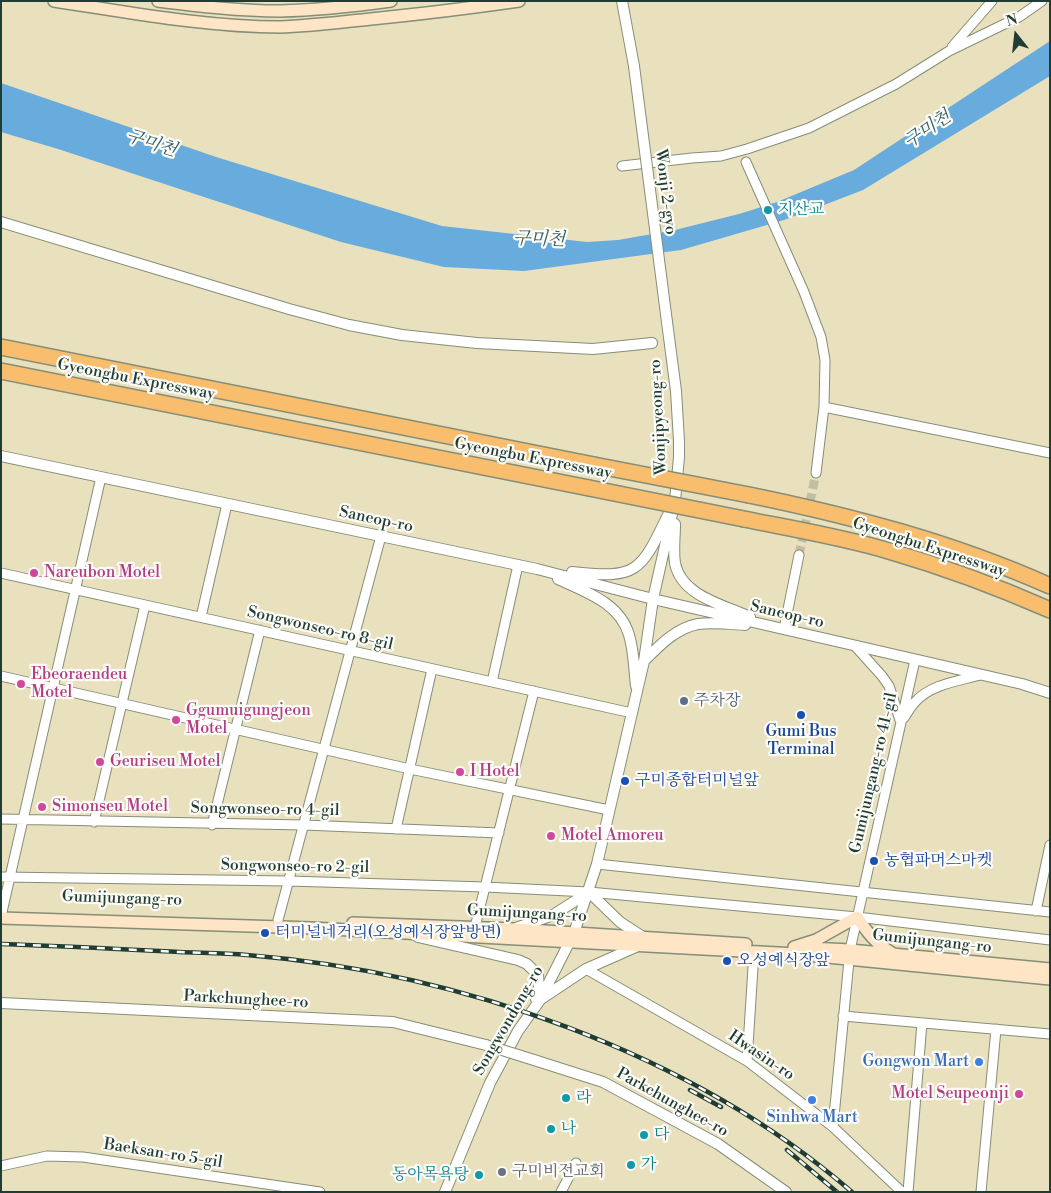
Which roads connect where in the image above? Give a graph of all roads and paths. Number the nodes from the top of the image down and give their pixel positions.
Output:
1 (54, 1) edge
2 (158, 1) edge
3 (391, 1) edge
4 (519, 1) edge
5 (622, 1) edge
6 (992, 1) edge
7 (1042, 1) edge
8 (949, 51) junction
9 (622, 166) dead end
10 (747, 166) dead end
11 (1, 222) edge
12 (668, 322) joint
13 (652, 343) dead end
14 (1, 347) edge
15 (1, 371) edge
16 (824, 407) junction
17 (1050, 453) edge
18 (1, 456) edge
19 (816, 472) tunnel mouth
20 (101, 477) junction
21 (675, 501) junction
22 (227, 504) junction
23 (381, 536) junction
24 (799, 555) tunnel mouth
25 (518, 565) junction
26 (537, 569) junction
27 (1, 573) edge
28 (1050, 586) edge
29 (75, 589) junction
30 (652, 598) junction
31 (145, 605) junction
32 (1050, 610) edge
33 (201, 618) junction
34 (779, 628) junction
35 (260, 630) junction
36 (855, 646) junction
37 (350, 651) junction
38 (915, 660) junction
39 (644, 661) junction
40 (432, 669) junction
41 (980, 675) junction
42 (1, 676) edge
43 (492, 682) junction
44 (53, 688) junction
45 (534, 692) junction
46 (1050, 693) edge
47 (637, 694) junction
48 (122, 703) junction
49 (632, 713) junction
50 (901, 722) junction
51 (236, 729) junction
52 (324, 748) junction
53 (410, 769) junction
54 (510, 789) junction
55 (609, 810) junction
56 (1, 819) edge
57 (23, 820) junction
58 (94, 822) junction
59 (212, 825) junction
60 (304, 825) junction
61 (396, 829) junction
62 (499, 833) junction
63 (1050, 845) edge
64 (597, 864) junction
65 (6, 877) edge
66 (289, 881) junction
67 (485, 887) junction
68 (589, 892) junction
69 (863, 892) junction
70 (1036, 911) junction
71 (1050, 912) edge
72 (2, 914) edge
73 (857, 917) junction
74 (278, 920) junction
75 (475, 927) junction
76 (514, 929) junction
77 (403, 933) junction
78 (572, 938) junction
79 (1050, 940) edge
80 (640, 942) junction
81 (794, 947) junction
82 (754, 952) junction
83 (894, 954) junction
84 (849, 955) junction
85 (586, 969) junction
86 (1050, 969) edge
87 (1050, 979) edge
88 (540, 1000) junction
89 (1, 1003) edge
90 (843, 1016) junction
91 (922, 1023) junction
92 (996, 1029) junction
93 (518, 1031) junction
94 (1050, 1034) edge
95 (746, 1061) junction
96 (833, 1127) junction
97 (576, 1163) dead end
98 (1, 1166) edge
99 (320, 1192) edge
100 (445, 1192) edge
101 (561, 1192) edge
102 (786, 1192) edge
103 (902, 1192) edge
104 (908, 1192) edge
105 (981, 1192) edge

1 - 4 main road
2 - 3 main road
5 - 12 street, Wonji 2-gyo, bridge
6 - 8 street
7 - 8 street
8 - 9 street
10 - 16 street
11 - 13 street
12 - 21 street, Wonjipyeong-ro
14 - 28 highway, Gyeongbu Expressway, bridge
15 - 32 highway, Gyeongbu Expressway, bridge
16 - 17 street
16 - 19 street
18 - 20 street, Saneop-ro
20 - 22 street, Saneop-ro
20 - 29 street
21 - 26 street
21 - 30 street, Wonjipyeong-ro
21 - 34 street
22 - 23 street, Saneop-ro
22 - 33 street
23 - 25 street, Saneop-ro
23 - 37 street
24 - 34 street
25 - 26 street, Saneop-ro
25 - 43 street
26 - 30 street, Saneop-ro
26 - 47 street
27 - 29 street, Songwonseo-ro 8-gil
29 - 31 street, Songwonseo-ro 8-gil
29 - 44 street
30 - 34 street, Saneop-ro
30 - 39 street, Songwondong-ro
31 - 33 street, Songwonseo-ro 8-gil
31 - 48 street
33 - 35 street, Songwonseo-ro 8-gil
34 - 36 street, Saneop-ro
34 - 39 street
35 - 37 street, Songwonseo-ro 8-gil
35 - 51 street
36 - 38 street, Saneop-ro
36 - 50 street
37 - 40 street, Songwonseo-ro 8-gil
37 - 52 street
38 - 41 street, Saneop-ro
38 - 50 street, Gumijungang-ro 41-gil
39 - 47 street, Songwondong-ro
40 - 43 street, Songwonseo-ro 8-gil
40 - 53 street
41 - 46 street, Saneop-ro
41 - 50 street
42 - 44 street
43 - 45 street, Songwonseo-ro 8-gil
44 - 48 street
44 - 57 street
45 - 49 street, Songwonseo-ro 8-gil
45 - 54 street
47 - 49 street, Songwondong-ro
48 - 51 street
48 - 58 street
49 - 55 street, Songwondong-ro
50 - 69 street, Gumijungang-ro 41-gil
51 - 52 street
51 - 59 street
52 - 53 street
52 - 60 street
53 - 54 street
53 - 61 street
54 - 55 street
54 - 62 street
55 - 64 street, Songwondong-ro
56 - 57 street, Songwonseo-ro 4-gil
57 - 58 street, Songwonseo-ro 4-gil
57 - 65 street
58 - 59 street, Songwonseo-ro 4-gil
59 - 60 street, Songwonseo-ro 4-gil
60 - 61 street, Songwonseo-ro 4-gil
60 - 66 street
61 - 62 street, Songwonseo-ro 4-gil
62 - 67 street
63 - 70 street
64 - 68 street, Songwondong-ro
64 - 69 street
65 - 66 street, Songwonseo-ro 2-gil
65 - 72 street
66 - 67 street, Songwonseo-ro 2-gil
66 - 74 street
67 - 68 street, Songwonseo-ro 2-gil
67 - 75 street
68 - 73 street
68 - 76 street
68 - 78 street, Songwondong-ro
68 - 80 street
69 - 70 street
69 - 73 street, Gumijungang-ro 41-gil
70 - 71 street
72 - 74 main road, Gumijungang-ro
72 - 77 main road, Gumijungang-ro
73 - 79 street
73 - 81 main road
73 - 83 main road
73 - 84 street, Gumijungang-ro 41-gil
74 - 75 main road, Gumijungang-ro
75 - 76 main road, Gumijungang-ro
76 - 78 main road, Gumijungang-ro
77 - 78 main road, Gumijungang-ro
77 - 93 street
78 - 80 main road, Gumijungang-ro
78 - 88 street, Songwondong-ro
80 - 81 main road, Gumijungang-ro
80 - 82 main road, Gumijungang-ro
80 - 85 street
81 - 84 main road, Gumijungang-ro
82 - 84 main road, Gumijungang-ro
82 - 95 street
83 - 84 main road, Gumijungang-ro
83 - 86 main road, Gumijungang-ro
84 - 87 main road, Gumijungang-ro
84 - 90 street, Gumijungang-ro 41-gil
85 - 88 street
85 - 95 street, Hwasin-ro
88 - 93 street, Songwondong-ro
89 - 102 street, Parkchunghee-ro, bridge
90 - 91 street
90 - 96 street, Gumijungang-ro 41-gil
91 - 92 street
91 - 104 street
92 - 94 street
92 - 105 street
93 - 100 street, Songwondong-ro
95 - 96 street, Hwasin-ro
96 - 103 street, Hwasin-ro
97 - 101 street
98 - 99 street, Baeksan-ro 5-gil

